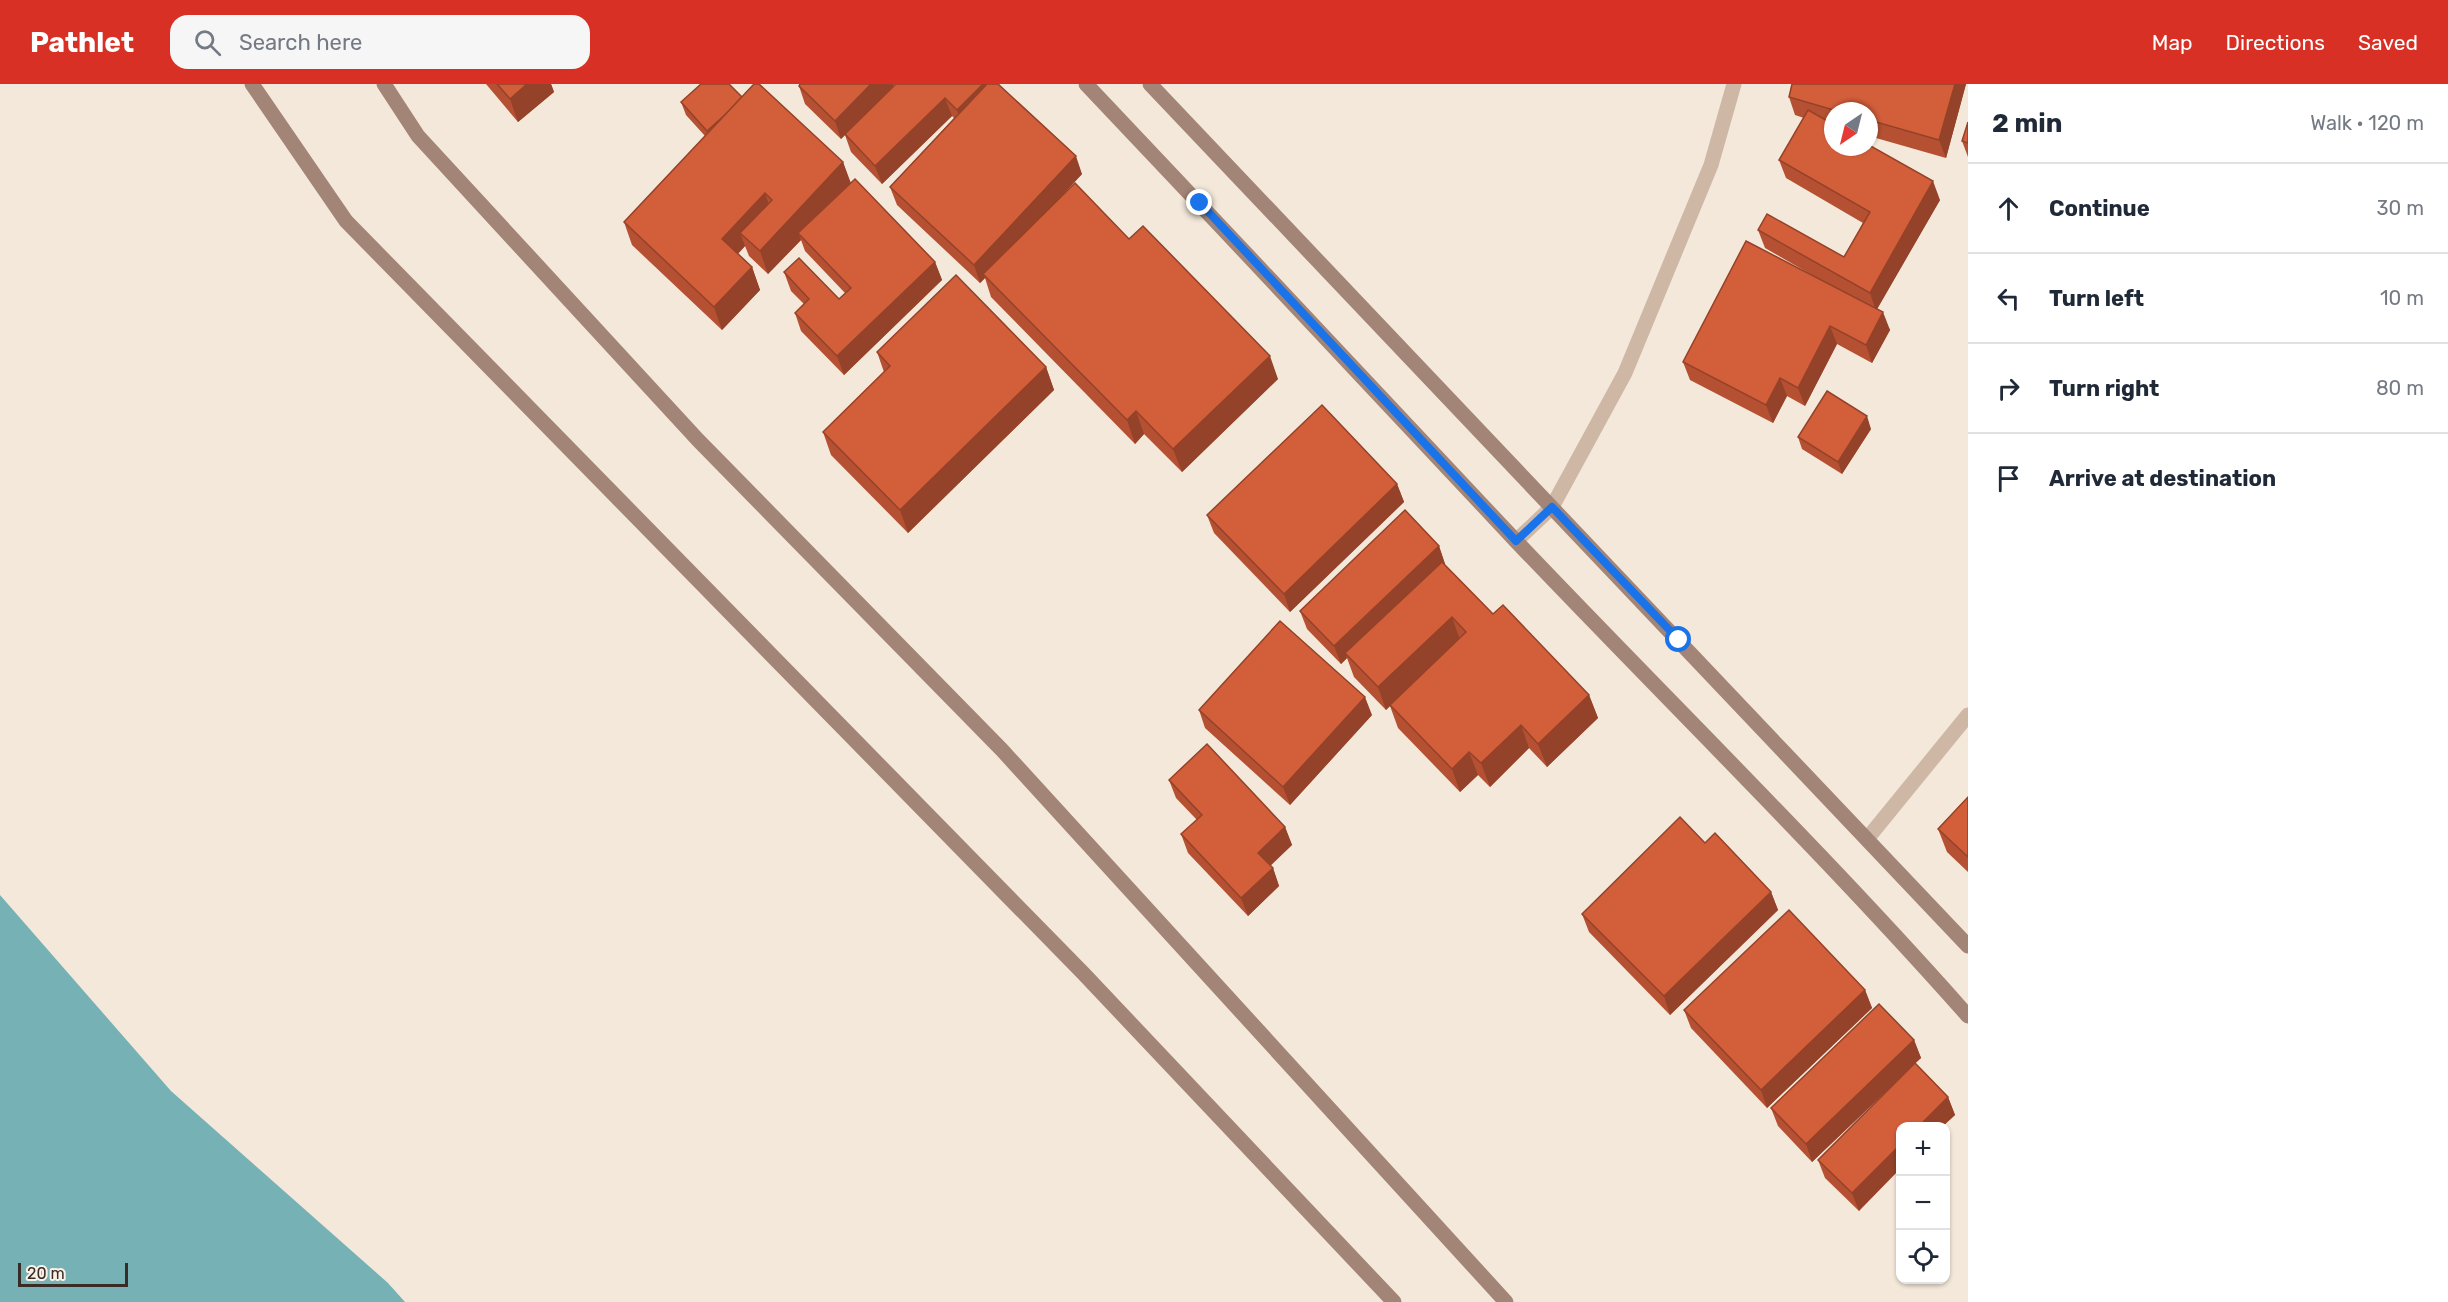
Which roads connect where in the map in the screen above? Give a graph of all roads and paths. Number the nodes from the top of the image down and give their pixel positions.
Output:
1 (252, 84) edge
2 (384, 84) edge
3 (1086, 84) edge
4 (1150, 84) edge
5 (1734, 84) edge
6 (1552, 507) junction
7 (1516, 541) junction
8 (1968, 716) edge
9 (1867, 839) junction
10 (1968, 946) edge
11 (1968, 1017) edge
12 (1394, 1302) edge
13 (1506, 1302) edge

1 - 12 street
2 - 13 street
3 - 7 street
4 - 6 street
5 - 6 street
6 - 7 street
6 - 9 street
7 - 11 street
8 - 9 street
9 - 10 street

